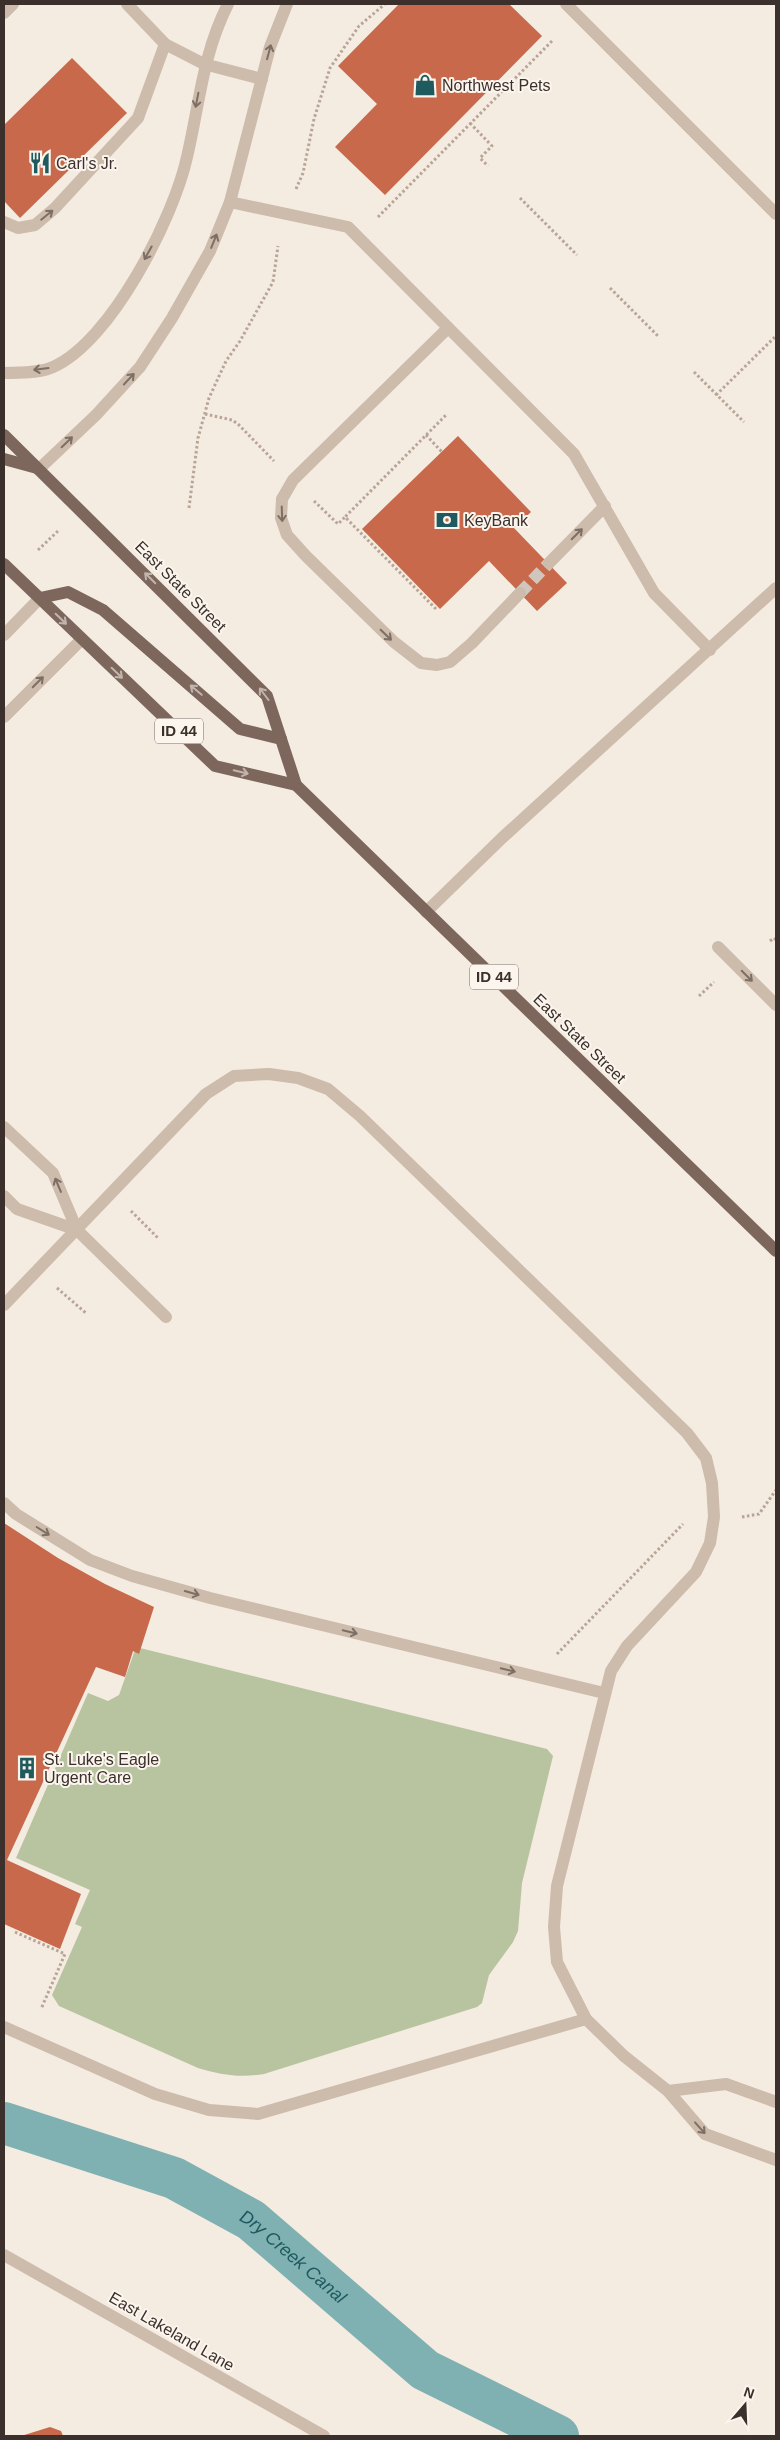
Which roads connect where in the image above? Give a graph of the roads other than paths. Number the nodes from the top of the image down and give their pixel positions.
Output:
1 (13, 4) edge
2 (127, 4) edge
3 (228, 4) edge
4 (287, 4) edge
5 (566, 4) edge
6 (4, 13) edge
7 (165, 44) junction
8 (204, 64) junction
9 (262, 79) junction
10 (230, 202) junction
11 (776, 214) edge
12 (4, 222) edge
13 (448, 328) junction
14 (4, 373) edge
15 (4, 435) edge
16 (4, 459) edge
17 (39, 469) junction
18 (605, 506) junction
19 (548, 563) tunnel mouth
20 (4, 564) edge
21 (776, 588) edge
22 (520, 593) tunnel mouth
23 (40, 598) junction
24 (4, 635) edge
25 (82, 639) junction
26 (710, 650) junction
27 (4, 717) edge
28 (281, 739) junction
29 (296, 785) junction
30 (426, 912) junction
31 (718, 947) dead end
32 (776, 1005) edge
33 (4, 1127) edge
34 (4, 1196) edge
35 (77, 1230) junction
36 (776, 1251) edge
37 (4, 1305) edge
38 (166, 1317) dead end
39 (4, 1503) edge
40 (604, 1694) junction
41 (586, 2019) junction
42 (4, 2027) edge
43 (668, 2091) junction
44 (776, 2102) edge
45 (776, 2160) edge
46 (4, 2255) edge
47 (324, 2436) edge

1 - 6 street
2 - 7 street
3 - 8 street
9 -> 4 street
5 - 11 street
7 - 8 street
12 -> 7 street
8 - 9 street
8 -> 14 street
9 - 10 street
10 - 13 street
17 -> 10 street
13 - 18 street
13 -> 22 street
15 - 17 main road, East State Street
16 - 17 main road
28 -> 17 main road, East State Street
19 -> 18 street
18 - 26 street
20 - 23 main road, ID 44
21 - 26 street
23 - 24 street
23 -> 25 main road, ID 44
28 -> 23 main road
27 -> 25 street
25 -> 29 main road, ID 44
26 - 30 street
28 - 29 main road, East State Street
29 - 30 main road, East State Street / ID 44
30 - 36 main road, East State Street / ID 44
31 -> 32 street
35 -> 33 street
34 - 35 street
35 - 37 street
35 - 38 street
35 - 40 street
39 -> 40 street
40 - 41 street
41 - 42 street
41 - 43 street
43 - 44 street
43 -> 45 street
46 - 47 street, East Lakeland Lane

